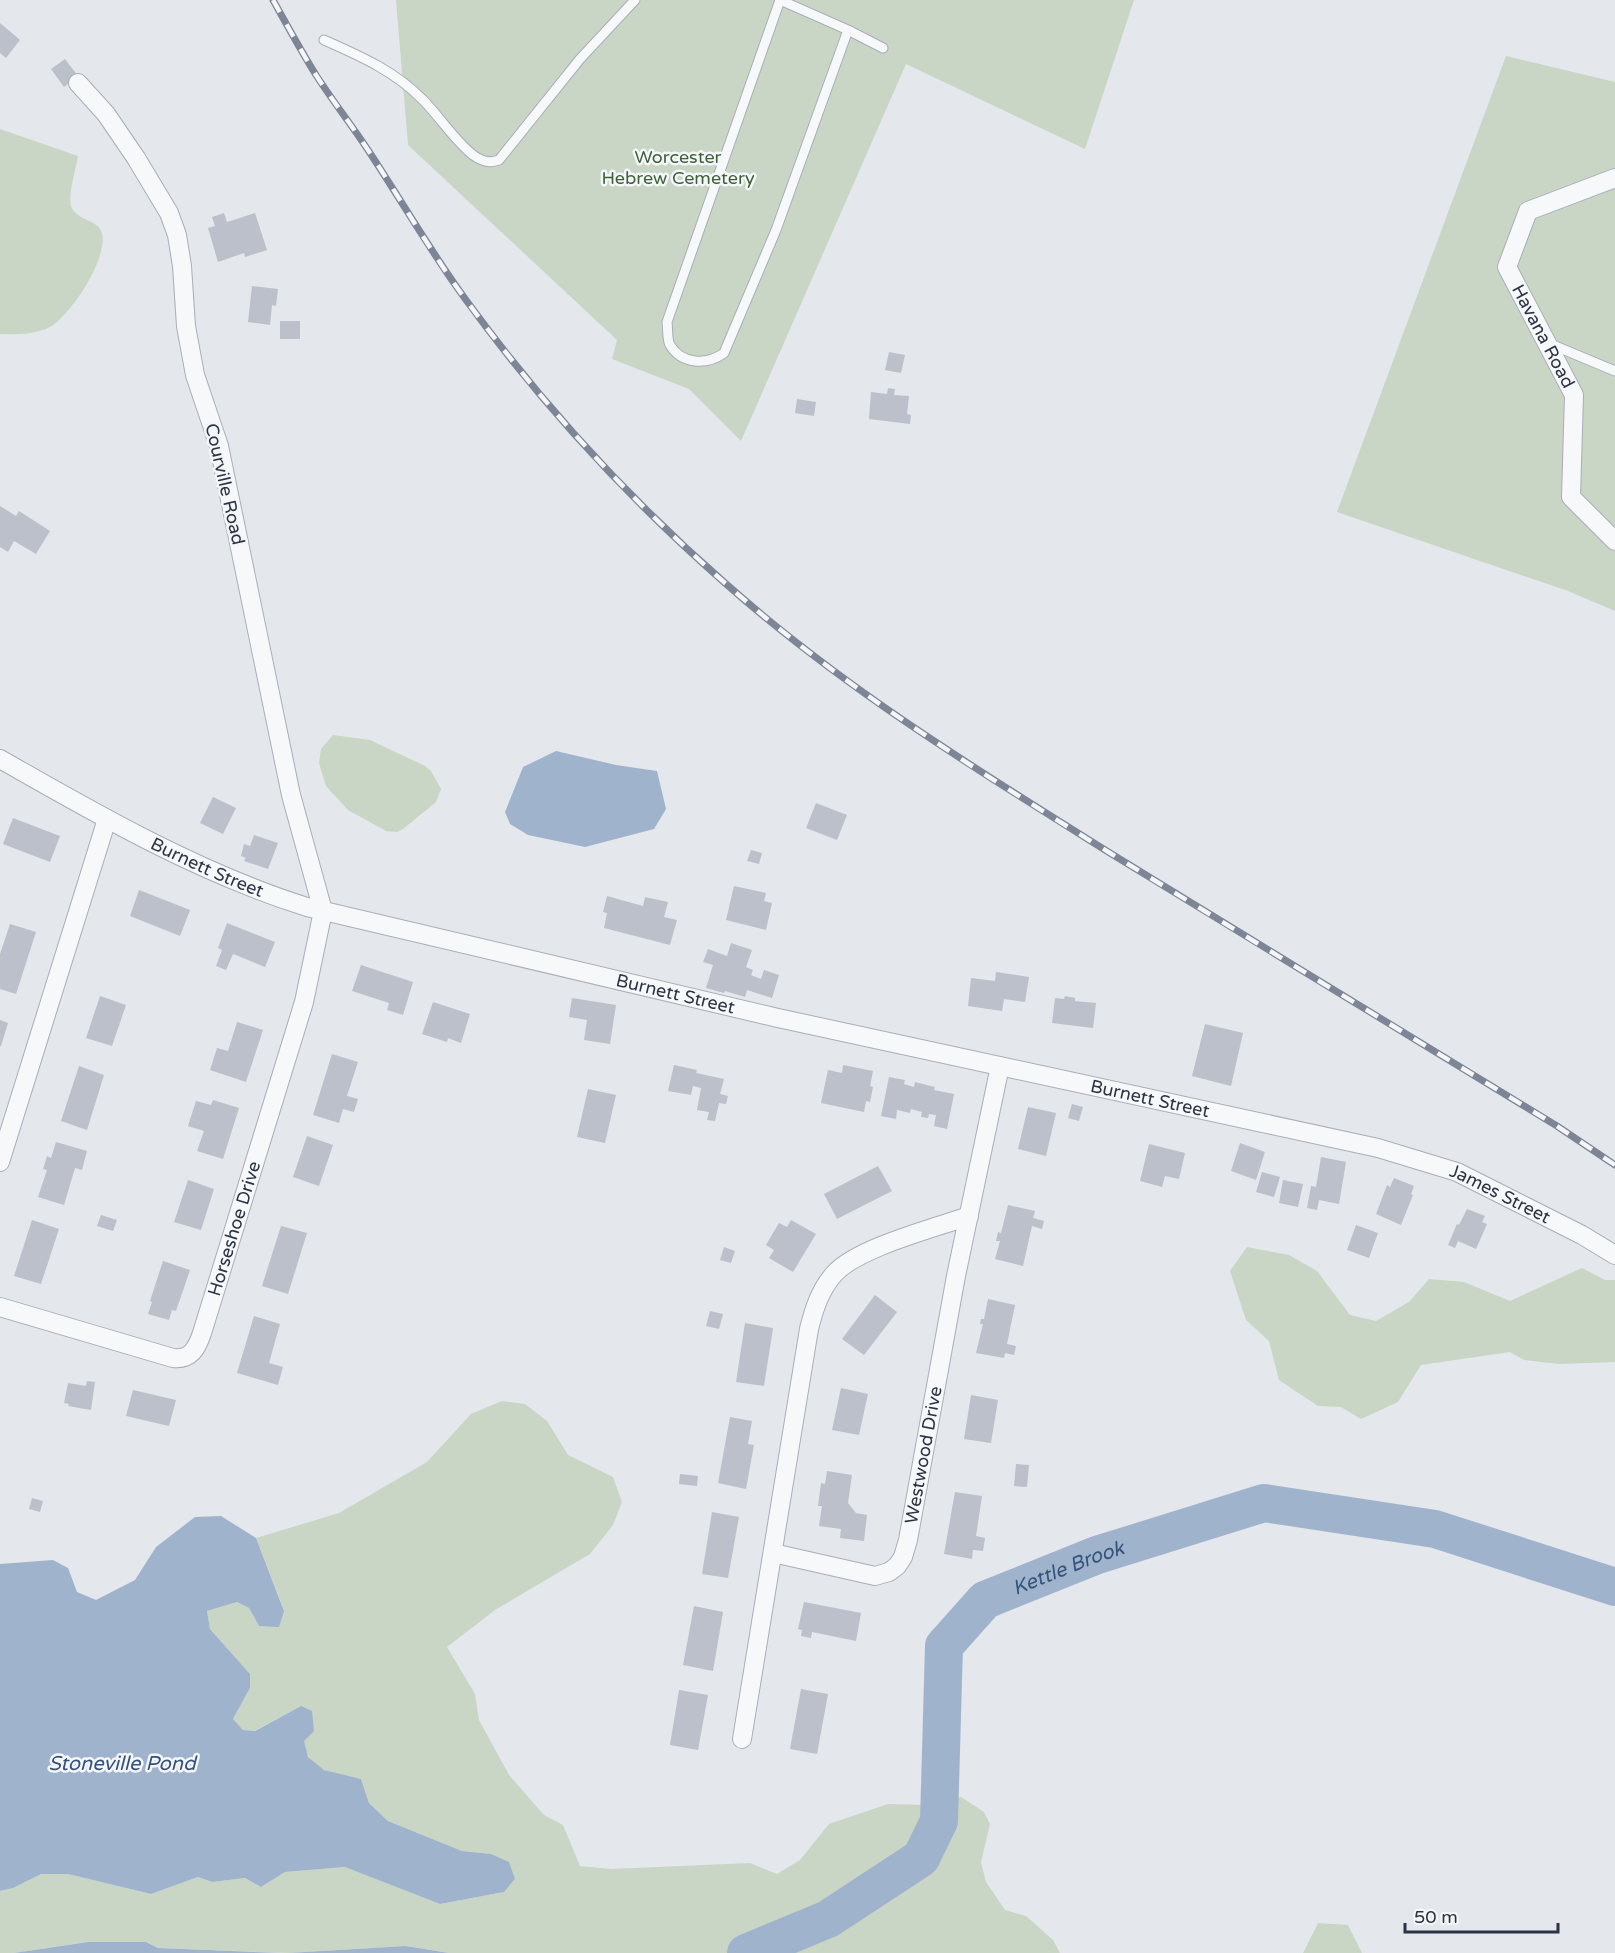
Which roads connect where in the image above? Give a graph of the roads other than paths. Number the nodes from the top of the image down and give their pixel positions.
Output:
1 (635, 0) edge
2 (848, 30) junction
3 (324, 40) dead end
4 (883, 48) dead end
5 (78, 83) dead end
6 (1615, 177) edge
7 (1545, 341) junction
8 (1615, 370) edge
9 (1615, 541) edge
10 (0, 759) edge
11 (108, 819) junction
12 (322, 911) junction
13 (1000, 1066) junction
14 (1380, 1149) joint
15 (0, 1162) edge
16 (969, 1216) junction
17 (1615, 1255) edge
18 (0, 1307) edge
19 (774, 1553) junction
20 (742, 1739) dead end

1 - 3 lane
2 - 2 lane
2 - 4 lane
5 - 12 street, Courville Road
6 - 7 street, Havana Road
7 - 8 lane
7 - 9 street, Havana Road
10 - 11 street, Burnett Street
11 - 12 street, Burnett Street
11 - 15 street
12 - 13 street, Burnett Street
12 - 18 street, Horseshoe Drive
13 - 14 street, Burnett Street
13 - 16 street, Westwood Drive
14 - 17 street, James Street
16 - 19 street
16 - 19 street, Westwood Drive
19 - 20 street

